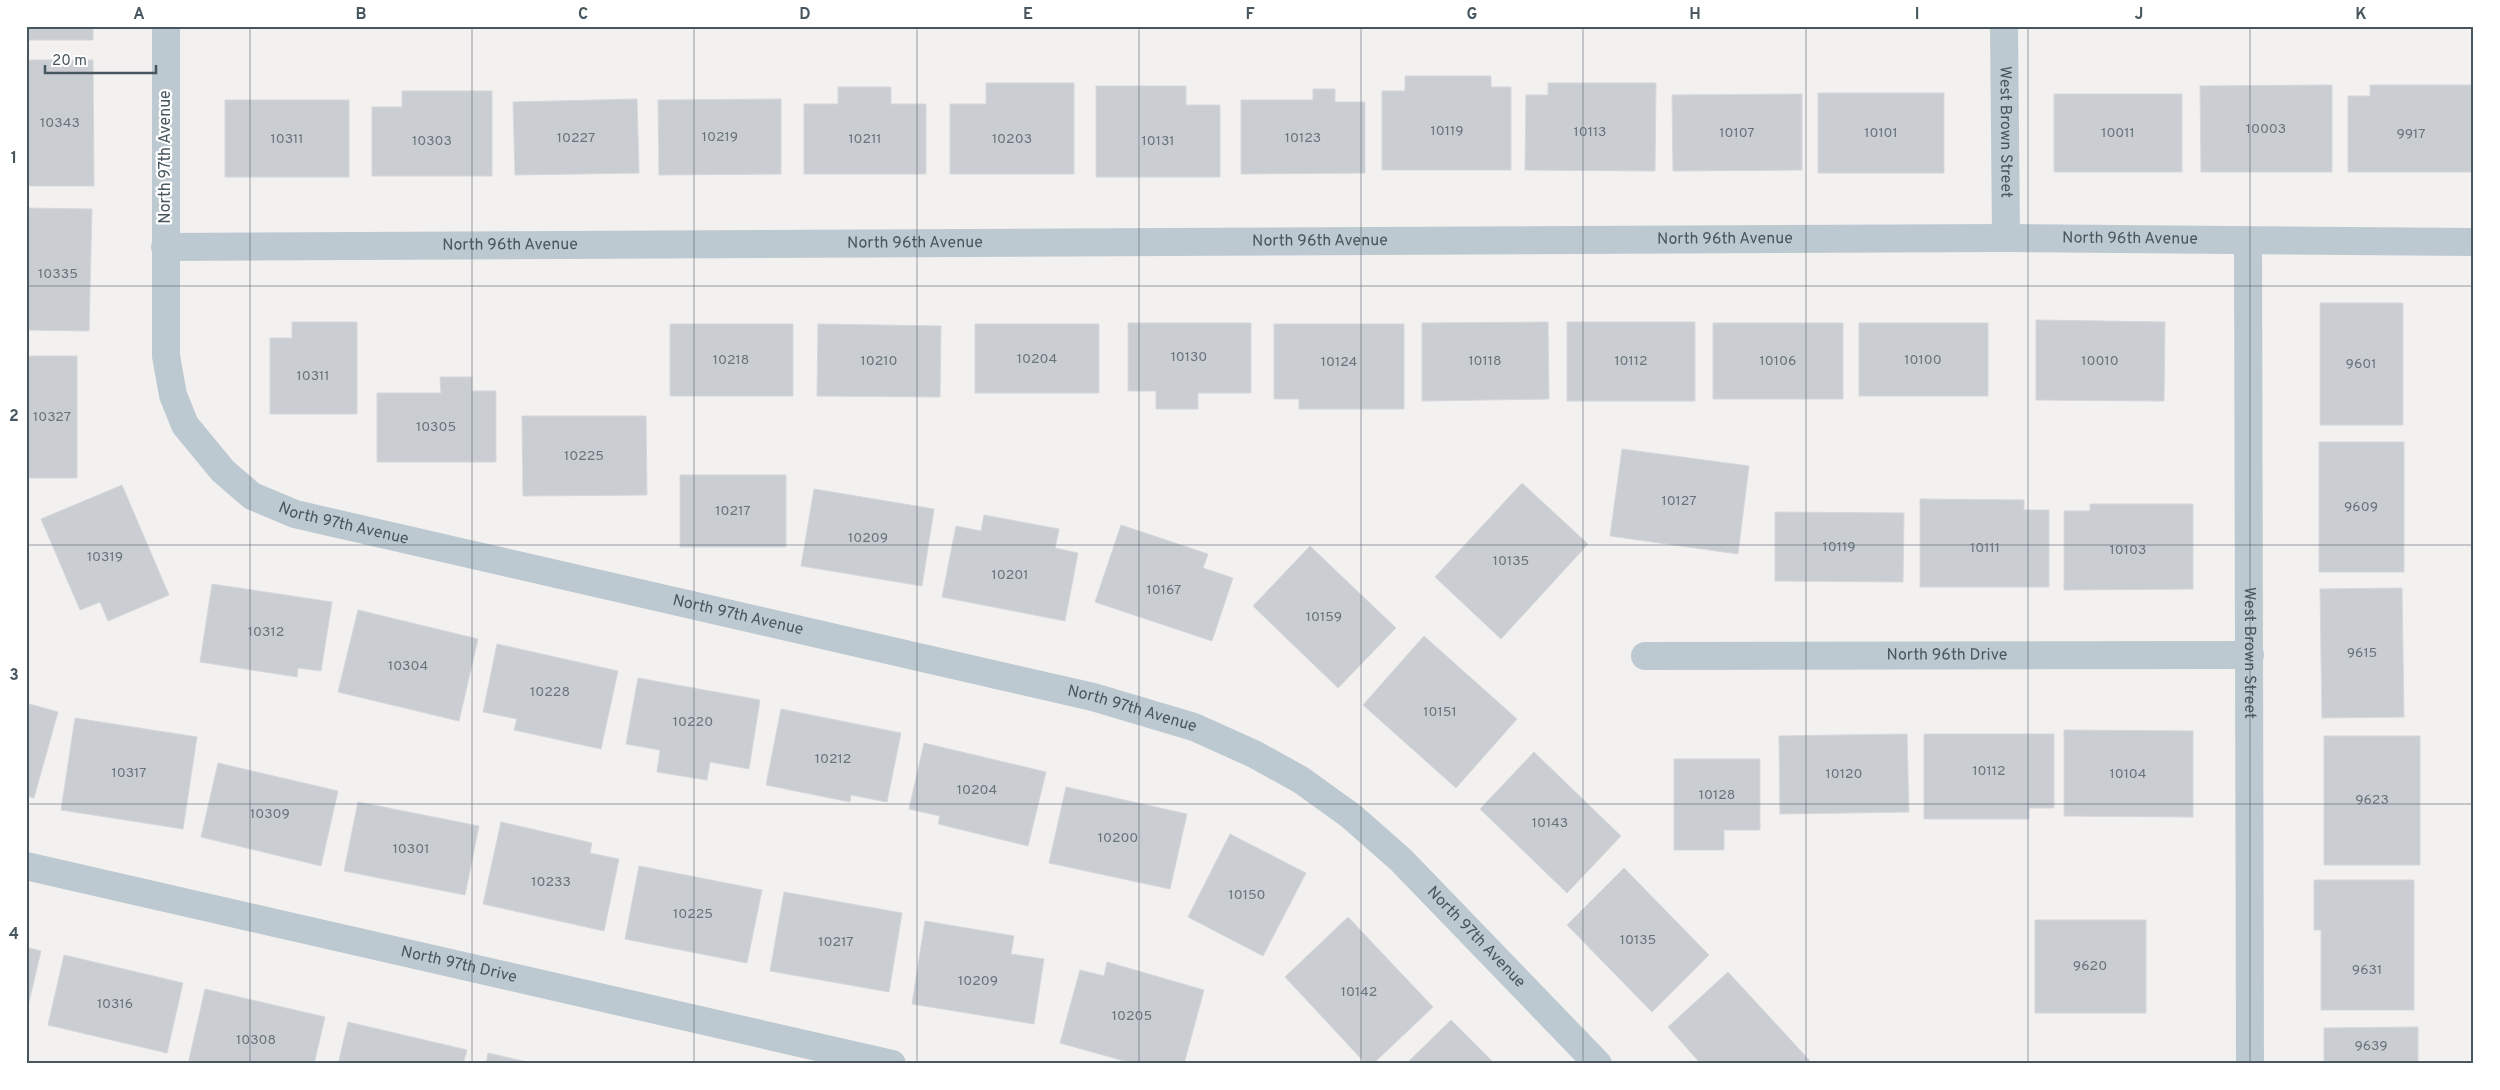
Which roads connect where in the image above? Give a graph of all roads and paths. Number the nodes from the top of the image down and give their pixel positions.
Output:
1 (166, 26) edge
2 (2004, 26) edge
3 (2006, 238) junction
4 (2248, 242) junction
5 (2474, 242) edge
6 (165, 247) junction
7 (2250, 655) junction
8 (1645, 656) dead end
9 (26, 866) edge
10 (892, 1064) edge
11 (1598, 1064) edge
12 (2250, 1064) edge

1 - 6 street, North 97th Avenue
2 - 3 street, West Brown Street
3 - 4 street, North 96th Avenue
3 - 6 street, North 96th Avenue
4 - 5 street, North 96th Avenue
4 - 7 street, West Brown Street
6 - 11 street, North 97th Avenue
7 - 8 street, North 96th Drive
7 - 12 street, West Brown Street
9 - 10 street, North 97th Drive

